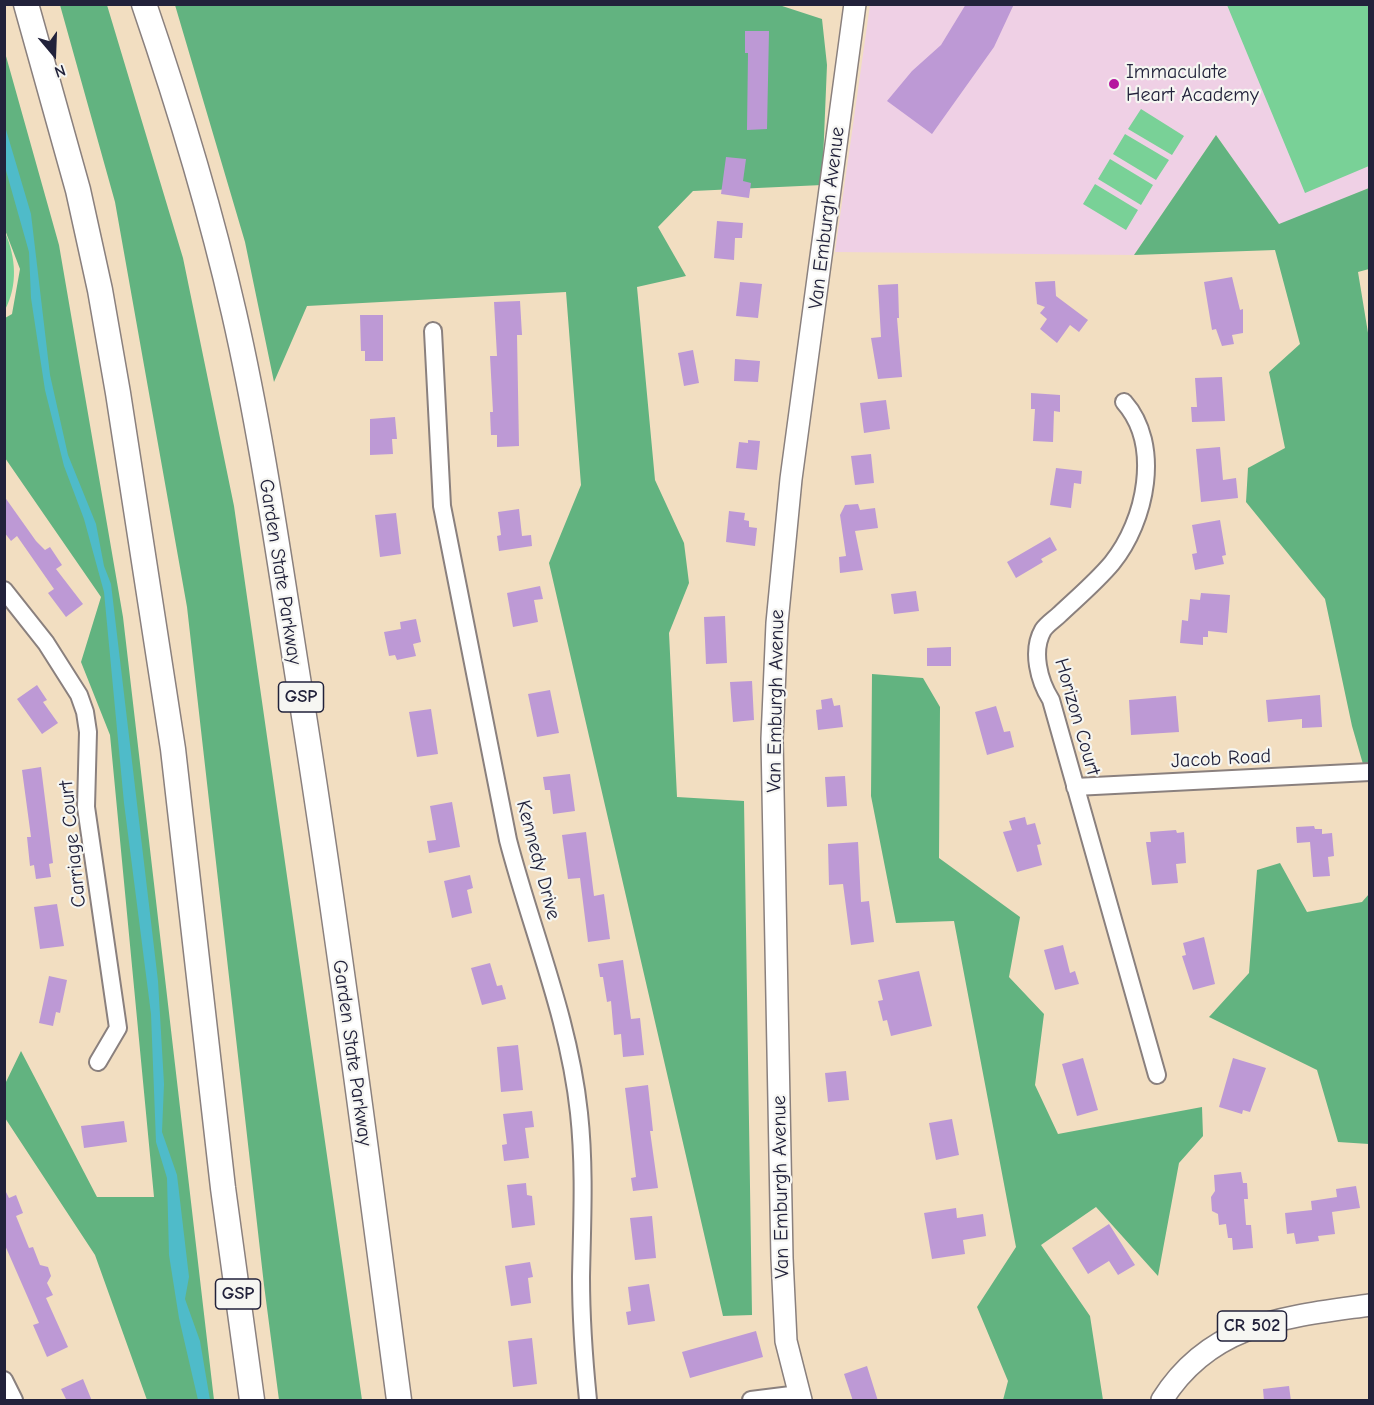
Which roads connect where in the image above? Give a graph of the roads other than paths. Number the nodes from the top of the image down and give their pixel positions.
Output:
1 (26, 4) edge
2 (144, 4) edge
3 (855, 4) edge
4 (433, 331) dead end
5 (1124, 402) dead end
6 (5, 591) edge
7 (1370, 772) edge
8 (1076, 787) junction
9 (98, 1062) dead end
10 (1157, 1075) dead end
11 (223, 1188) junction
12 (1370, 1305) edge
13 (4, 1380) edge
14 (800, 1397) edge
15 (14, 1401) edge
16 (240, 1401) edge
17 (252, 1401) edge
18 (399, 1401) edge
19 (588, 1401) edge
20 (751, 1401) edge
21 (1162, 1401) edge

1 - 11 highway, GSP
2 - 18 highway, Garden State Parkway / GSP
3 - 14 main road, Van Emburgh Avenue
4 - 19 street, Kennedy Drive
5 - 8 street, Horizon Court
6 - 9 street, Carriage Court
7 - 8 street, Jacob Road
8 - 10 street, Horizon Court
11 - 16 highway
11 - 17 highway, GSP
12 - 21 main road, CR 502
13 - 15 street
14 - 20 street

